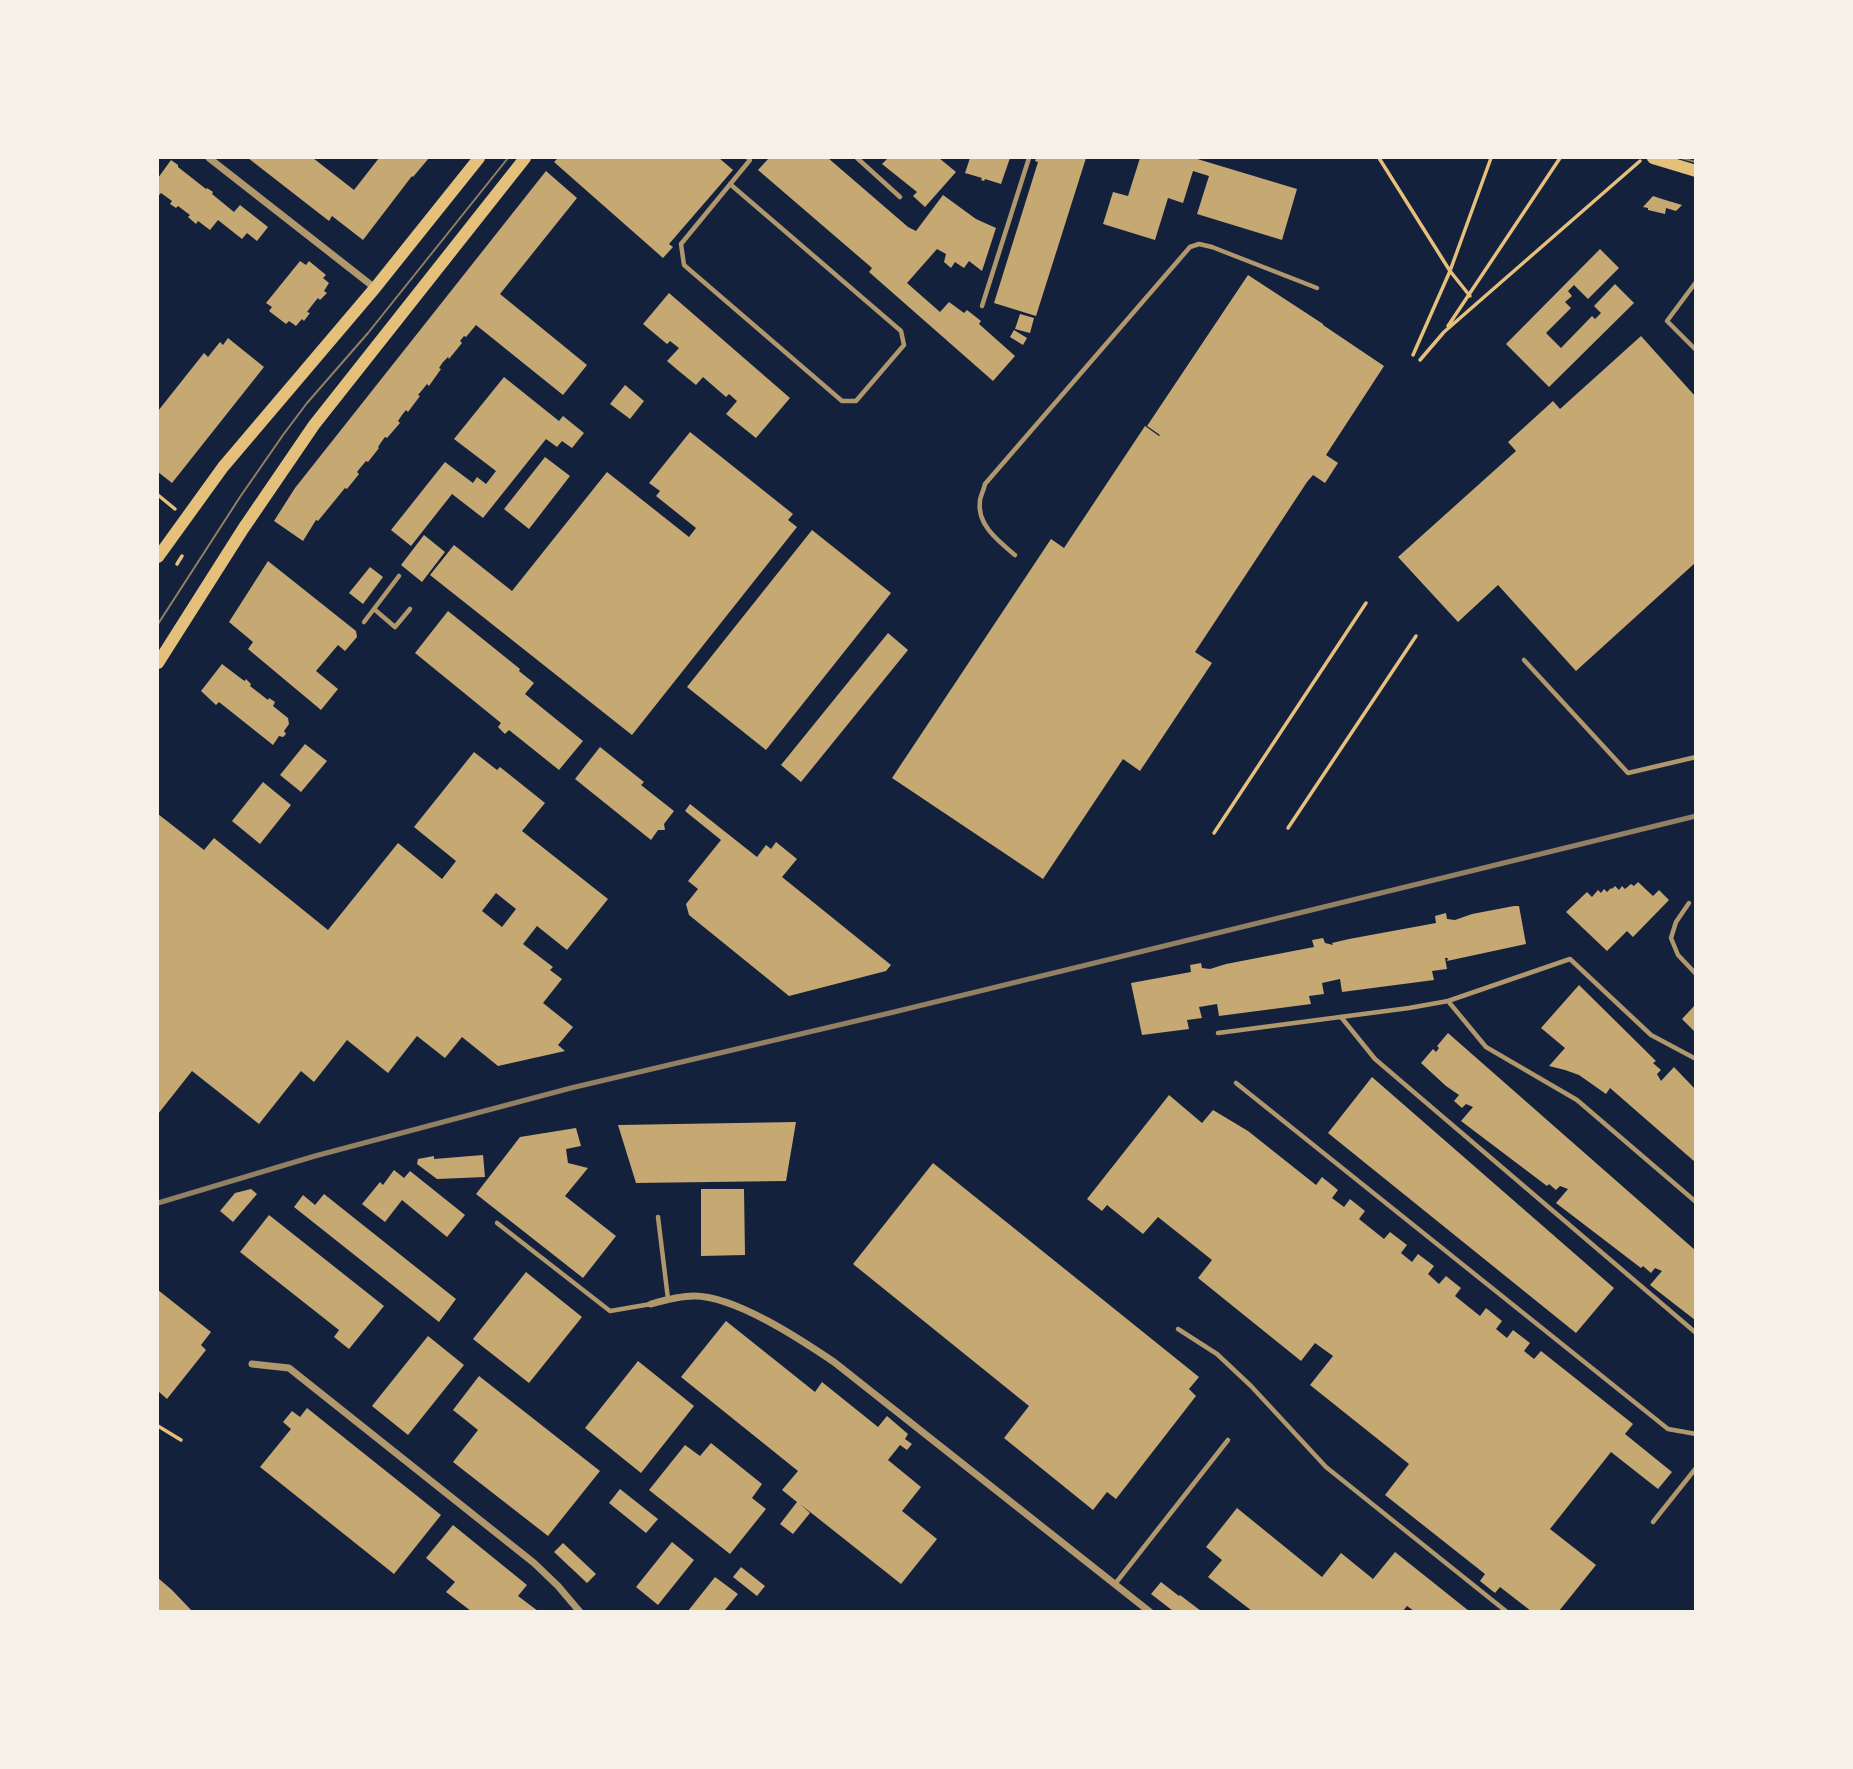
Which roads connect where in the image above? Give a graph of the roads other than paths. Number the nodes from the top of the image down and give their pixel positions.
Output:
1 (209, 158) edge
2 (479, 158) edge
3 (525, 158) edge
4 (748, 158) edge
5 (857, 158) edge
6 (1029, 158) edge
7 (1653, 158) edge
8 (1696, 171) edge
9 (730, 184) junction
10 (900, 197) dead end
11 (1696, 282) edge
12 (375, 288) junction
13 (1317, 288) dead end
14 (982, 306) dead end
15 (1696, 350) edge
16 (1015, 555) dead end
17 (158, 557) edge
18 (399, 576) dead end
19 (410, 609) dead end
20 (374, 610) junction
21 (364, 622) dead end
22 (1524, 660) dead end
23 (158, 663) edge
24 (1696, 757) edge
25 (1689, 902) dead end
26 (1696, 974) edge
27 (1448, 1001) junction
28 (1340, 1017) junction
29 (1218, 1033) dead end
30 (1696, 1059) edge
31 (1236, 1083) dead end
32 (1696, 1202) edge
33 (658, 1217) dead end
34 (497, 1223) dead end
35 (668, 1300) junction
36 (652, 1304) joint
37 (1178, 1329) dead end
38 (1696, 1333) edge
39 (252, 1364) dead end
40 (1696, 1434) edge
41 (1228, 1440) dead end
42 (1696, 1468) edge
43 (1653, 1522) dead end
44 (1115, 1584) junction
45 (580, 1612) edge
46 (1150, 1612) edge
47 (1507, 1612) edge

1 - 12 street
2 - 12 main road
3 - 23 main road
4 - 9 lane
5 - 10 lane
6 - 14 lane
7 - 8 main road
9 - 9 lane
11 - 15 lane
12 - 17 main road
13 - 16 lane
18 - 20 lane
19 - 20 lane
20 - 21 lane
22 - 24 lane
25 - 26 lane
27 - 28 lane
27 - 30 lane
27 - 32 lane
28 - 29 lane
28 - 38 lane
31 - 40 lane
33 - 35 lane
34 - 36 lane
35 - 36 street
35 - 44 street
37 - 47 lane
39 - 45 street
41 - 44 lane
42 - 43 lane
44 - 46 street

